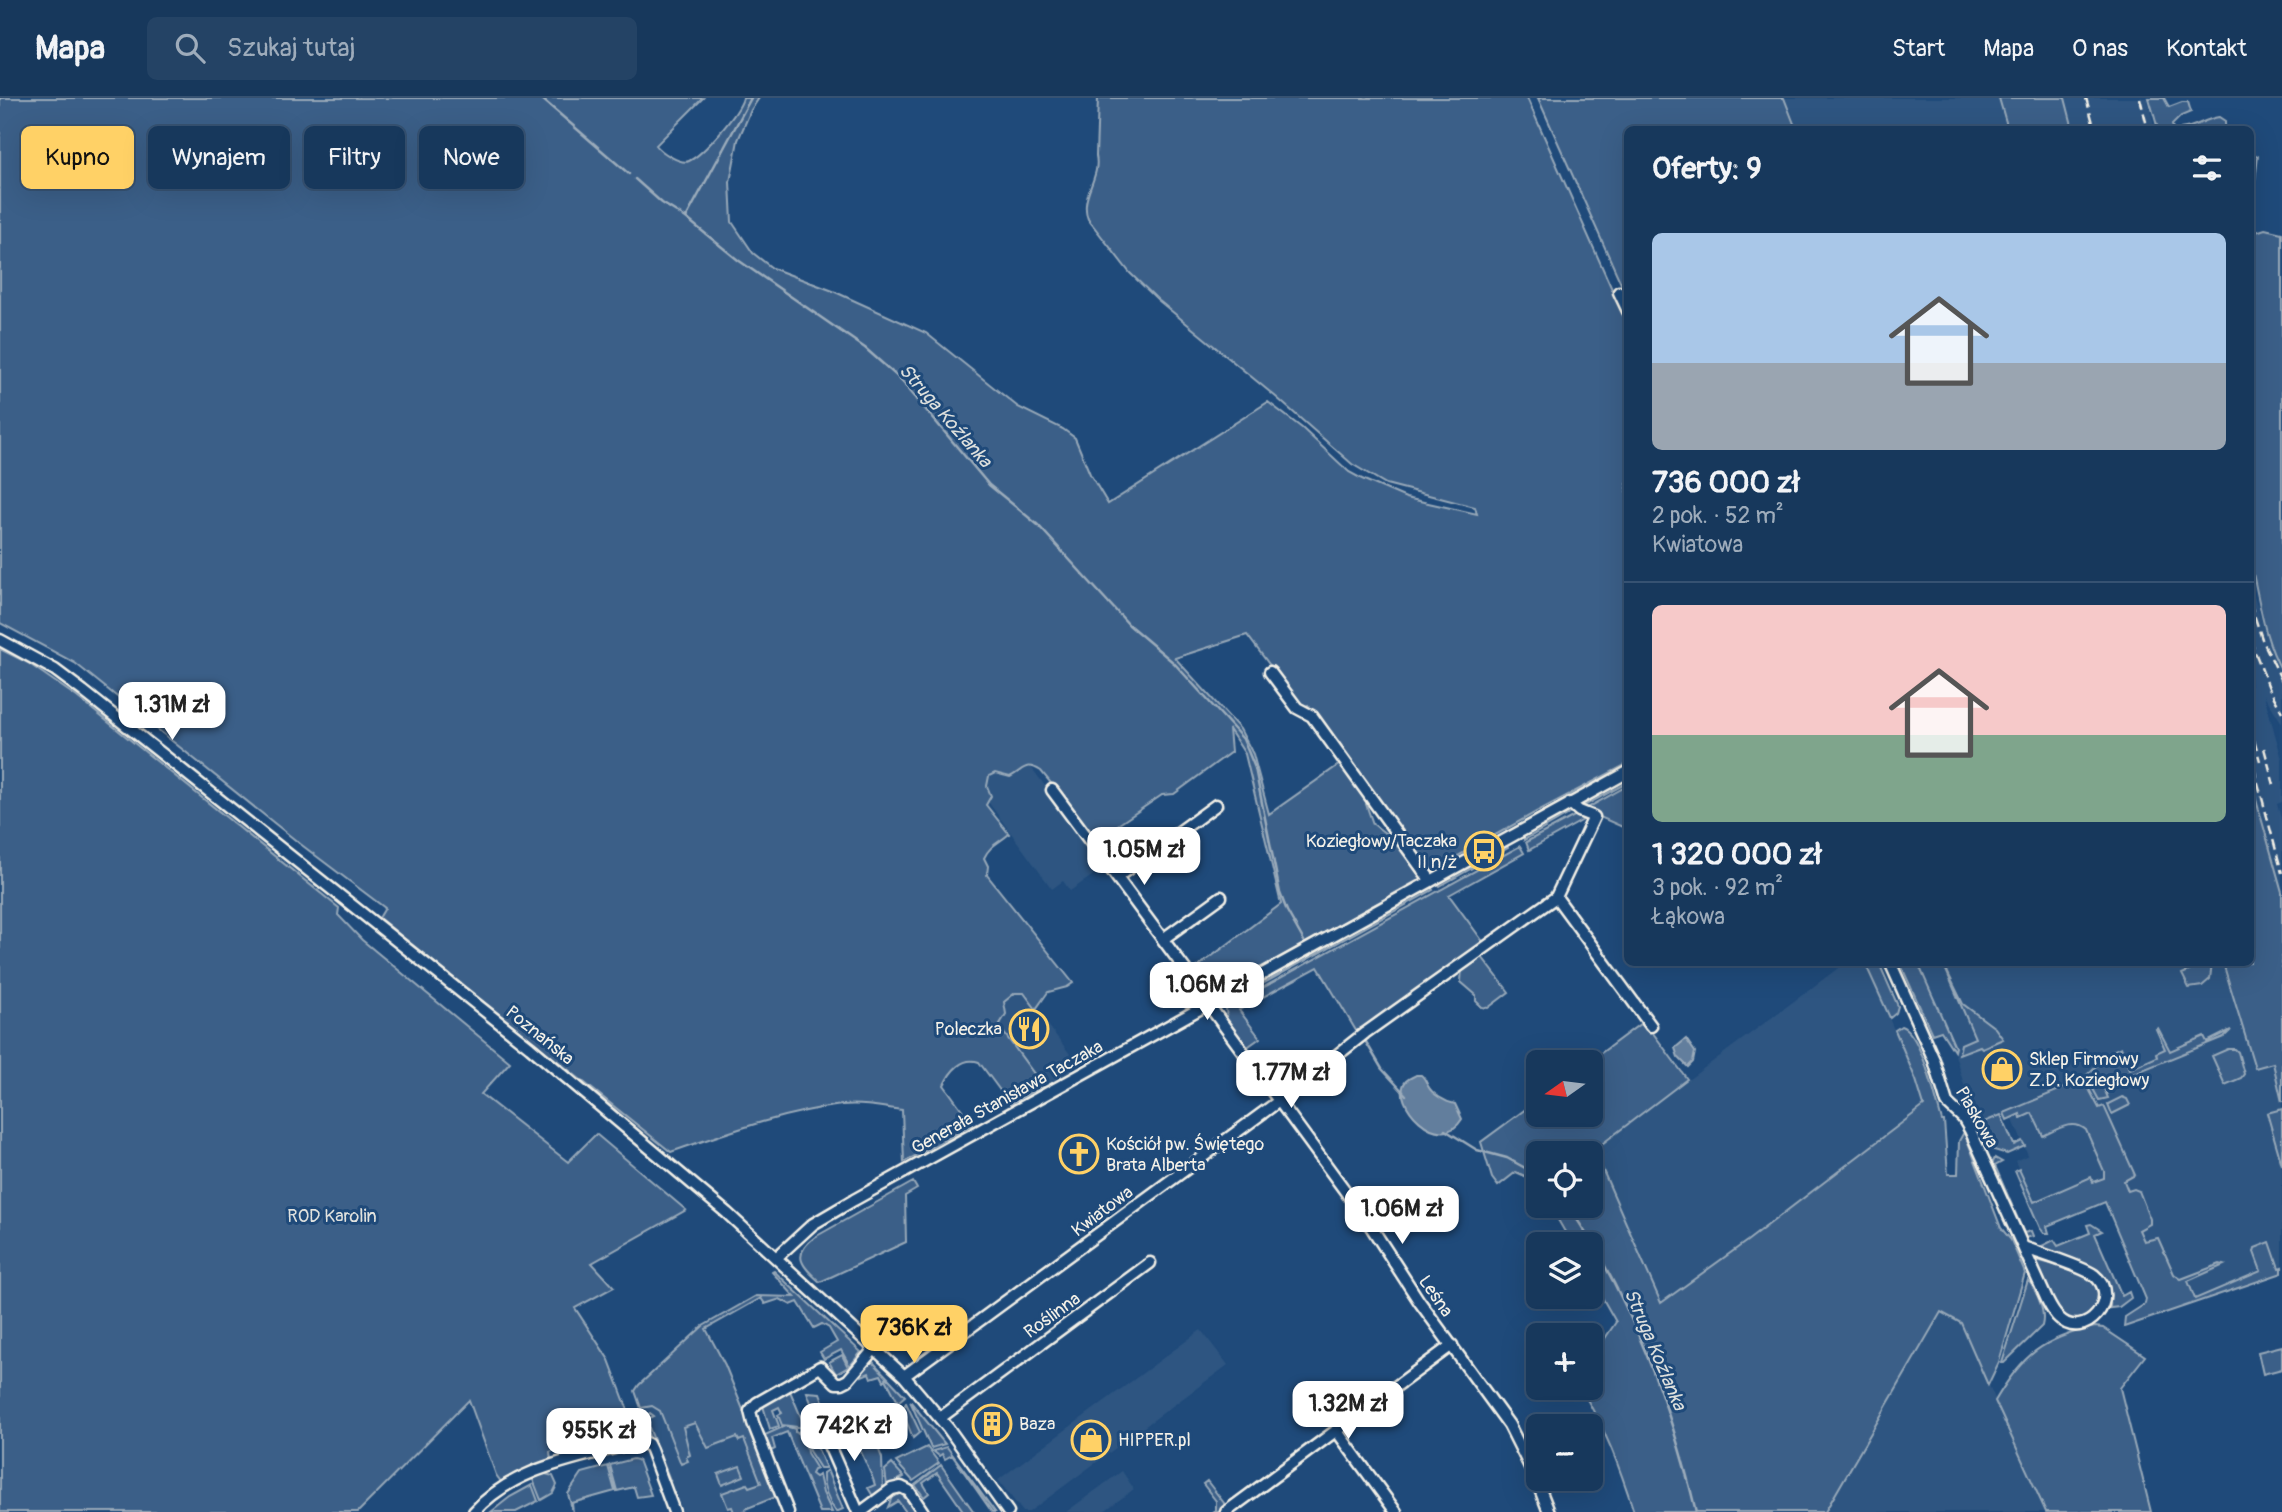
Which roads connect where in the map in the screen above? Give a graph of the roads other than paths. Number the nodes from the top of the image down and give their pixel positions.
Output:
1 (1619, 292) dead end
2 (1624, 303) edge
3 (0, 640) edge
4 (1270, 672) dead end
5 (1624, 774) edge
6 (1052, 790) dead end
7 (1570, 803) junction
8 (1216, 805) dead end
9 (1117, 877) junction
10 (1431, 881) junction
11 (1221, 897) dead end
12 (1556, 897) junction
13 (1163, 939) junction
14 (1892, 966) edge
15 (1209, 1004) junction
16 (1651, 1026) dead end
17 (1279, 1101) junction
18 (2023, 1247) junction
19 (776, 1258) junction
20 (1150, 1263) dead end
21 (1452, 1345) junction
22 (875, 1348) junction
23 (904, 1376) junction
24 (940, 1418) junction
25 (821, 1427) dead end
26 (1336, 1430) junction
27 (1231, 1510) edge
28 (474, 1512) edge
29 (674, 1512) edge
30 (788, 1512) edge
31 (859, 1512) edge
32 (923, 1512) edge
33 (1008, 1512) edge
34 (1396, 1512) edge
35 (1549, 1512) edge

1 - 2 street
3 - 19 street, Poznańska
4 - 10 street
5 - 7 street, Generała Stanisława Taczaka
6 - 9 street, Leśna
7 - 10 street, Generała Stanisława Taczaka
7 - 12 street, Kwiatowa
8 - 9 street
9 - 13 street, Leśna
10 - 15 street, Generała Stanisława Taczaka
11 - 13 street
12 - 16 street
12 - 17 street, Kwiatowa
13 - 15 street, Leśna
14 - 18 street, Piaskowa
15 - 17 street, Leśna
15 - 19 street, Generała Stanisława Taczaka
17 - 21 street, Leśna
17 - 23 street, Kwiatowa
18 - 18 street, Piaskowa
19 - 22 street, Poznańska
20 - 24 street, Roślinna
21 - 26 street
21 - 35 street, Leśna
22 - 23 street, Poznańska
22 - 30 street
23 - 24 street, Poznańska
24 - 33 street, Poznańska
25 - 31 street
26 - 27 street
26 - 34 street
28 - 29 street
31 - 32 street

